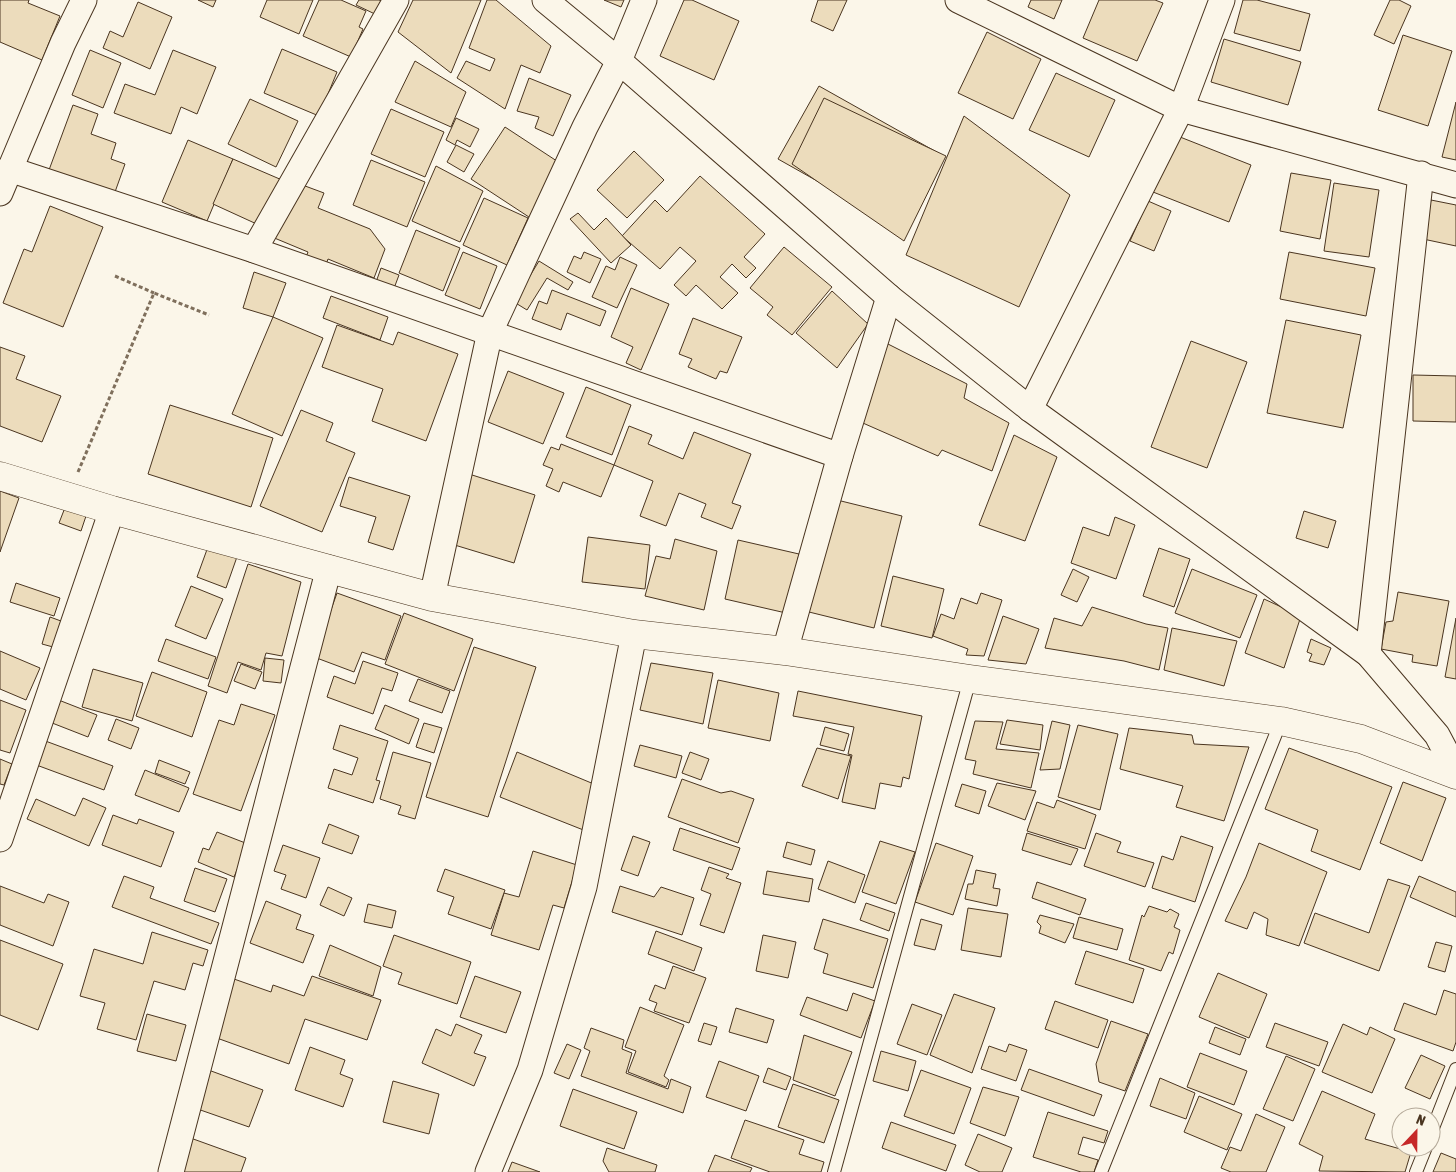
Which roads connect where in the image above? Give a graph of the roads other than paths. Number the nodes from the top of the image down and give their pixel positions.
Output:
1 (84, 0) edge
2 (396, 0) edge
3 (545, 0) edge
4 (644, 0) edge
5 (958, 0) edge
6 (1222, 0) edge
7 (619, 61) junction
8 (1181, 109) junction
9 (9, 169) junction
10 (1421, 174) junction
11 (1456, 184) edge
12 (0, 194) edge
13 (254, 250) junction
14 (889, 297) junction
15 (490, 332) junction
16 (1030, 409) junction
17 (840, 456) junction
18 (0, 476) edge
19 (112, 510) junction
20 (329, 568) junction
21 (432, 597) junction
22 (634, 634) junction
23 (785, 651) junction
24 (1368, 654) junction
25 (970, 679) junction
26 (1282, 721) junction
27 (1456, 773) edge
28 (0, 839) edge
29 (1456, 1069) edge
30 (1441, 1107) edge
31 (1422, 1157) edge
32 (170, 1172) edge
33 (488, 1172) edge
34 (834, 1172) edge
35 (1101, 1172) edge
36 (1416, 1172) edge

1 - 9 street
2 - 13 street
3 - 7 street
4 - 7 street
5 - 8 street
6 - 8 street
7 - 14 street
7 - 15 street
8 - 10 street
8 - 16 street
9 - 12 street
9 - 13 street
10 - 11 street
10 - 24 street
13 - 15 street
14 - 16 street
14 - 17 street
15 - 17 street
15 - 21 street
16 - 24 street
17 - 23 street
18 - 19 main road
19 - 20 main road
19 - 28 street
20 - 21 main road
20 - 32 street
21 - 22 main road
22 - 23 main road
22 - 33 street
23 - 25 main road
24 - 27 street
25 - 26 main road
25 - 34 lane
26 - 27 main road
26 - 35 lane
29 - 30 lane
31 - 36 lane

